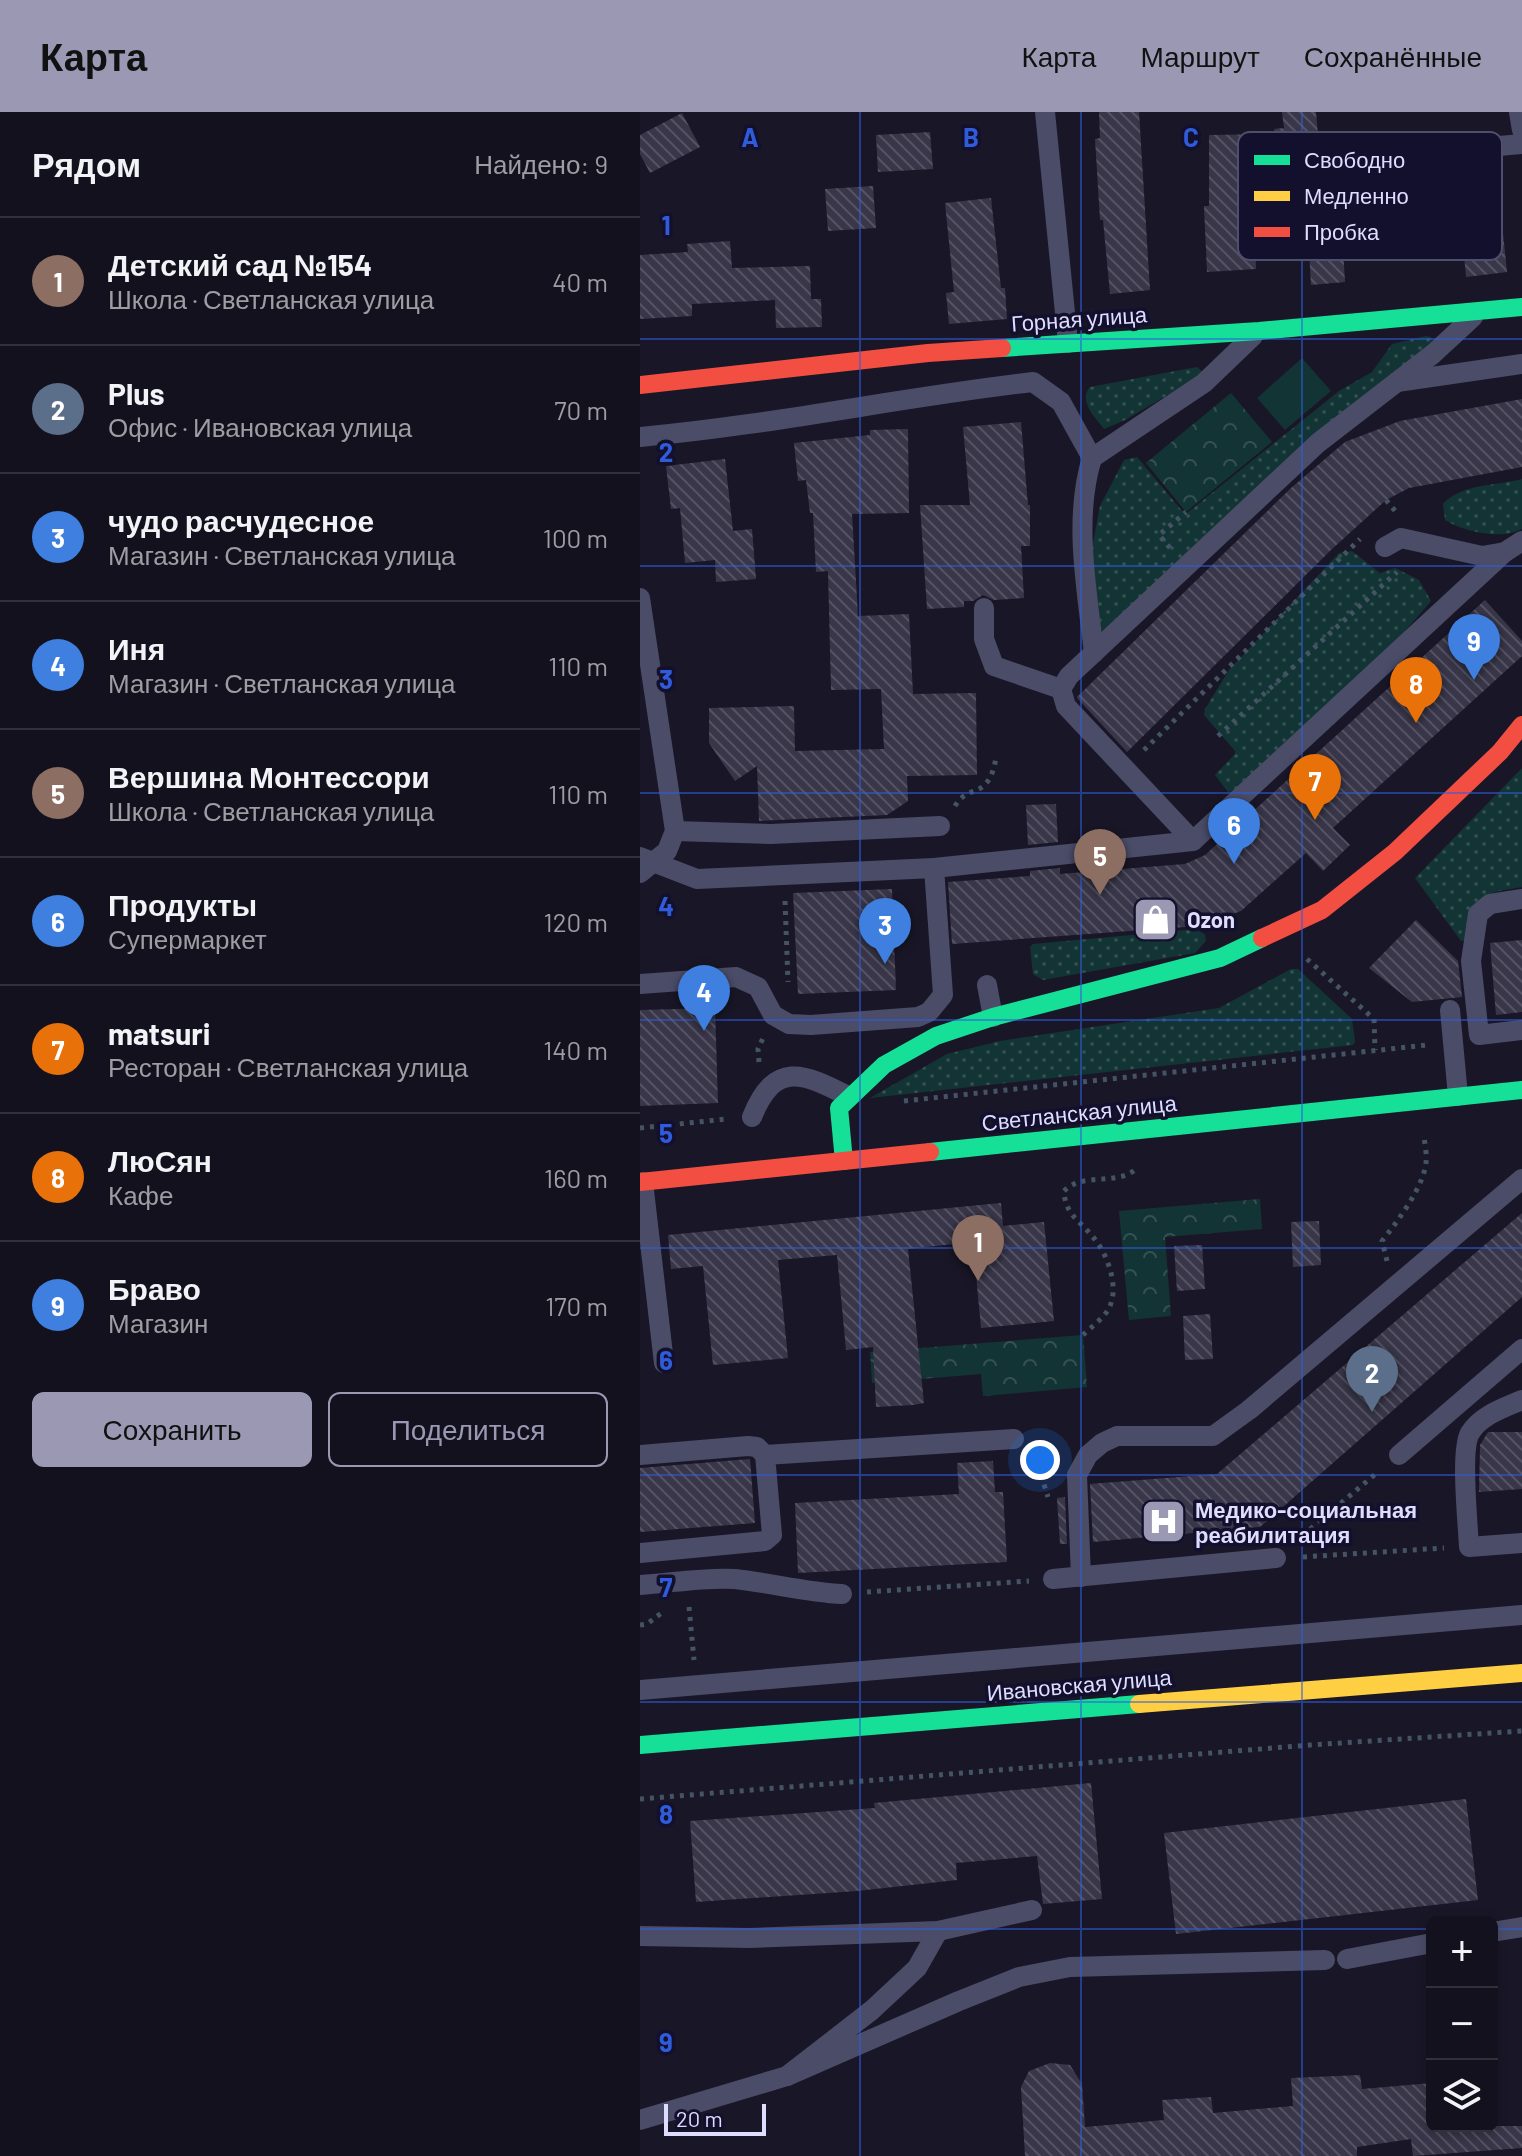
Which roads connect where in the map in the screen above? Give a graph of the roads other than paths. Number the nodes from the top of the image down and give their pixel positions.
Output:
1 (1045, 112) edge
2 (1519, 112) edge
3 (1522, 130) edge
4 (1522, 144) edge
5 (1502, 146) edge
6 (1522, 307) edge
7 (1479, 312) junction
8 (1259, 331) junction
9 (1068, 343) junction
10 (1522, 364) edge
11 (1393, 383) junction
12 (640, 385) edge
13 (640, 437) edge
14 (1092, 458) junction
15 (1385, 547) dead end
16 (1513, 547) edge
17 (640, 598) edge
18 (984, 608) dead end
19 (1094, 653) junction
20 (1061, 689) junction
21 (1522, 725) edge
22 (940, 826) road end
23 (675, 831) junction
24 (1193, 841) junction
25 (645, 864) edge
26 (934, 868) junction
27 (1522, 899) edge
28 (640, 984) edge
29 (987, 985) dead end
30 (1450, 1010) dead end
31 (993, 1017) junction
32 (1522, 1030) edge
33 (1522, 1090) edge
34 (848, 1096) junction
35 (1458, 1096) junction
36 (752, 1117) road end
37 (844, 1161) junction
38 (1522, 1179) edge
39 (641, 1182) edge
40 (1522, 1349) edge
41 (664, 1363) dead end
42 (1522, 1400) edge
43 (1014, 1439) road end
44 (640, 1455) edge
45 (765, 1455) junction
46 (1399, 1455) road end
47 (1522, 1543) edge
48 (640, 1553) edge
49 (1276, 1558) road end
50 (1081, 1577) junction
51 (1053, 1579) road end
52 (640, 1585) edge
53 (842, 1594) road end
54 (1522, 1615) edge
55 (1522, 1673) edge
56 (640, 1690) edge
57 (640, 1745) edge
58 (1032, 1910) dead end
59 (1522, 1927) edge
60 (938, 1931) junction
61 (1498, 1931) edge
62 (640, 1936) edge
63 (1426, 1944) edge
64 (1347, 1959) dead end
65 (1325, 1960) dead end
66 (787, 2076) junction
67 (640, 2120) edge

1 - 9 lane
2 - 3 lane
4 - 5 lane
6 - 7 main road, Горная улица
7 - 8 main road, Горная улица
7 - 11 lane
8 - 9 main road, Горная улица
8 - 14 lane
9 - 12 main road, Горная улица
10 - 11 lane
11 - 19 lane
13 - 14 lane
14 - 19 lane
15 - 16 lane
16 - 24 lane
17 - 23 lane
18 - 20 lane
19 - 20 lane
20 - 24 lane
21 - 31 main road
22 - 23 lane
23 - 25 lane
24 - 26 lane
25 - 26 lane
26 - 28 lane
27 - 32 lane
29 - 31 lane
30 - 35 lane
31 - 34 main road
33 - 35 main road, Светланская улица
34 - 36 lane
34 - 37 main road
35 - 37 main road, Светланская улица
37 - 39 main road, Светланская улица
38 - 50 lane
39 - 41 lane
40 - 46 lane
42 - 47 lane
43 - 45 lane
44 - 45 lane
45 - 48 lane
49 - 50 lane
50 - 51 lane
52 - 53 lane
54 - 56 lane
55 - 57 main road, Ивановская улица
58 - 60 lane
59 - 61 lane
60 - 62 lane
60 - 66 lane
63 - 64 lane
65 - 66 lane
66 - 67 lane

